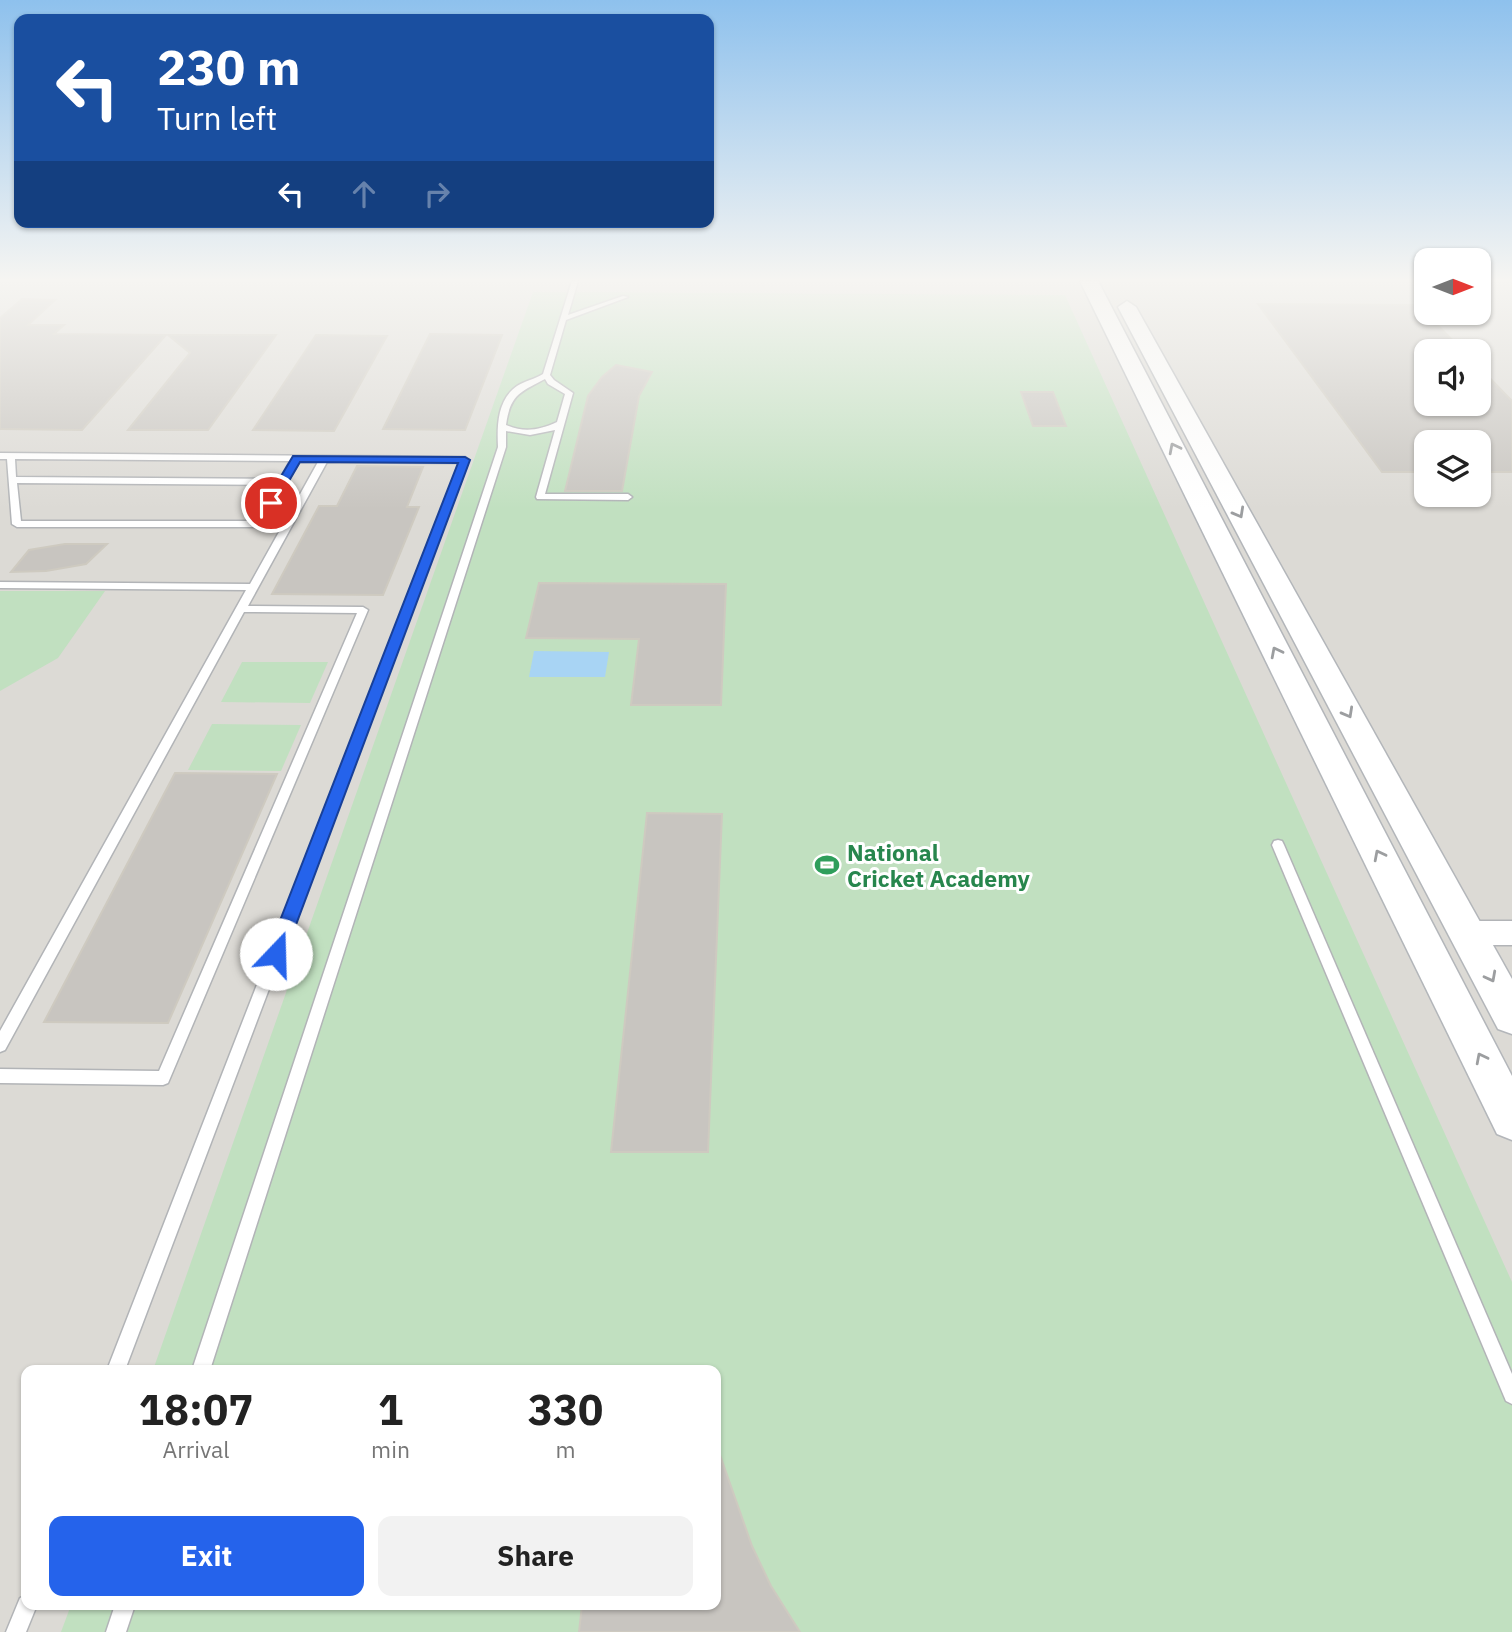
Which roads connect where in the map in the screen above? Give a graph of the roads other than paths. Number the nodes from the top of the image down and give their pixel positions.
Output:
1 (551, 357) edge
2 (1127, 357) edge
3 (1154, 357) edge
4 (546, 375) junction
5 (560, 424) junction
6 (501, 426) junction
7 (0, 456) edge
8 (11, 458) junction
9 (296, 459) junction
10 (324, 459) junction
11 (0, 462) edge
12 (12, 480) junction
13 (283, 482) junction
14 (628, 498) dead end
15 (0, 584) edge
16 (253, 587) junction
17 (241, 609) junction
18 (1278, 845) dead end
19 (1467, 933) junction
20 (1512, 933) edge
21 (1512, 1016) edge
22 (0, 1045) edge
23 (0, 1076) edge
24 (1512, 1119) edge
25 (118, 1365) edge
26 (203, 1365) edge
27 (1512, 1395) edge
28 (25, 1610) edge
29 (123, 1610) edge
30 (16, 1632) edge
31 (116, 1632) edge

1 - 4 lane
24 -> 2 main road
3 -> 19 main road
4 - 5 lane
4 - 6 lane
5 - 6 lane
5 - 14 lane
6 - 26 lane
7 - 8 lane
8 - 9 lane
8 - 11 lane
8 - 12 lane
9 - 10 lane
9 - 13 lane
10 - 16 lane
10 - 25 lane
12 - 13 lane
12 - 13 lane
15 - 16 lane
16 - 17 lane
17 - 22 lane
17 - 23 lane
18 - 27 lane
19 - 20 street
19 -> 21 main road
28 - 30 lane
29 - 31 lane

